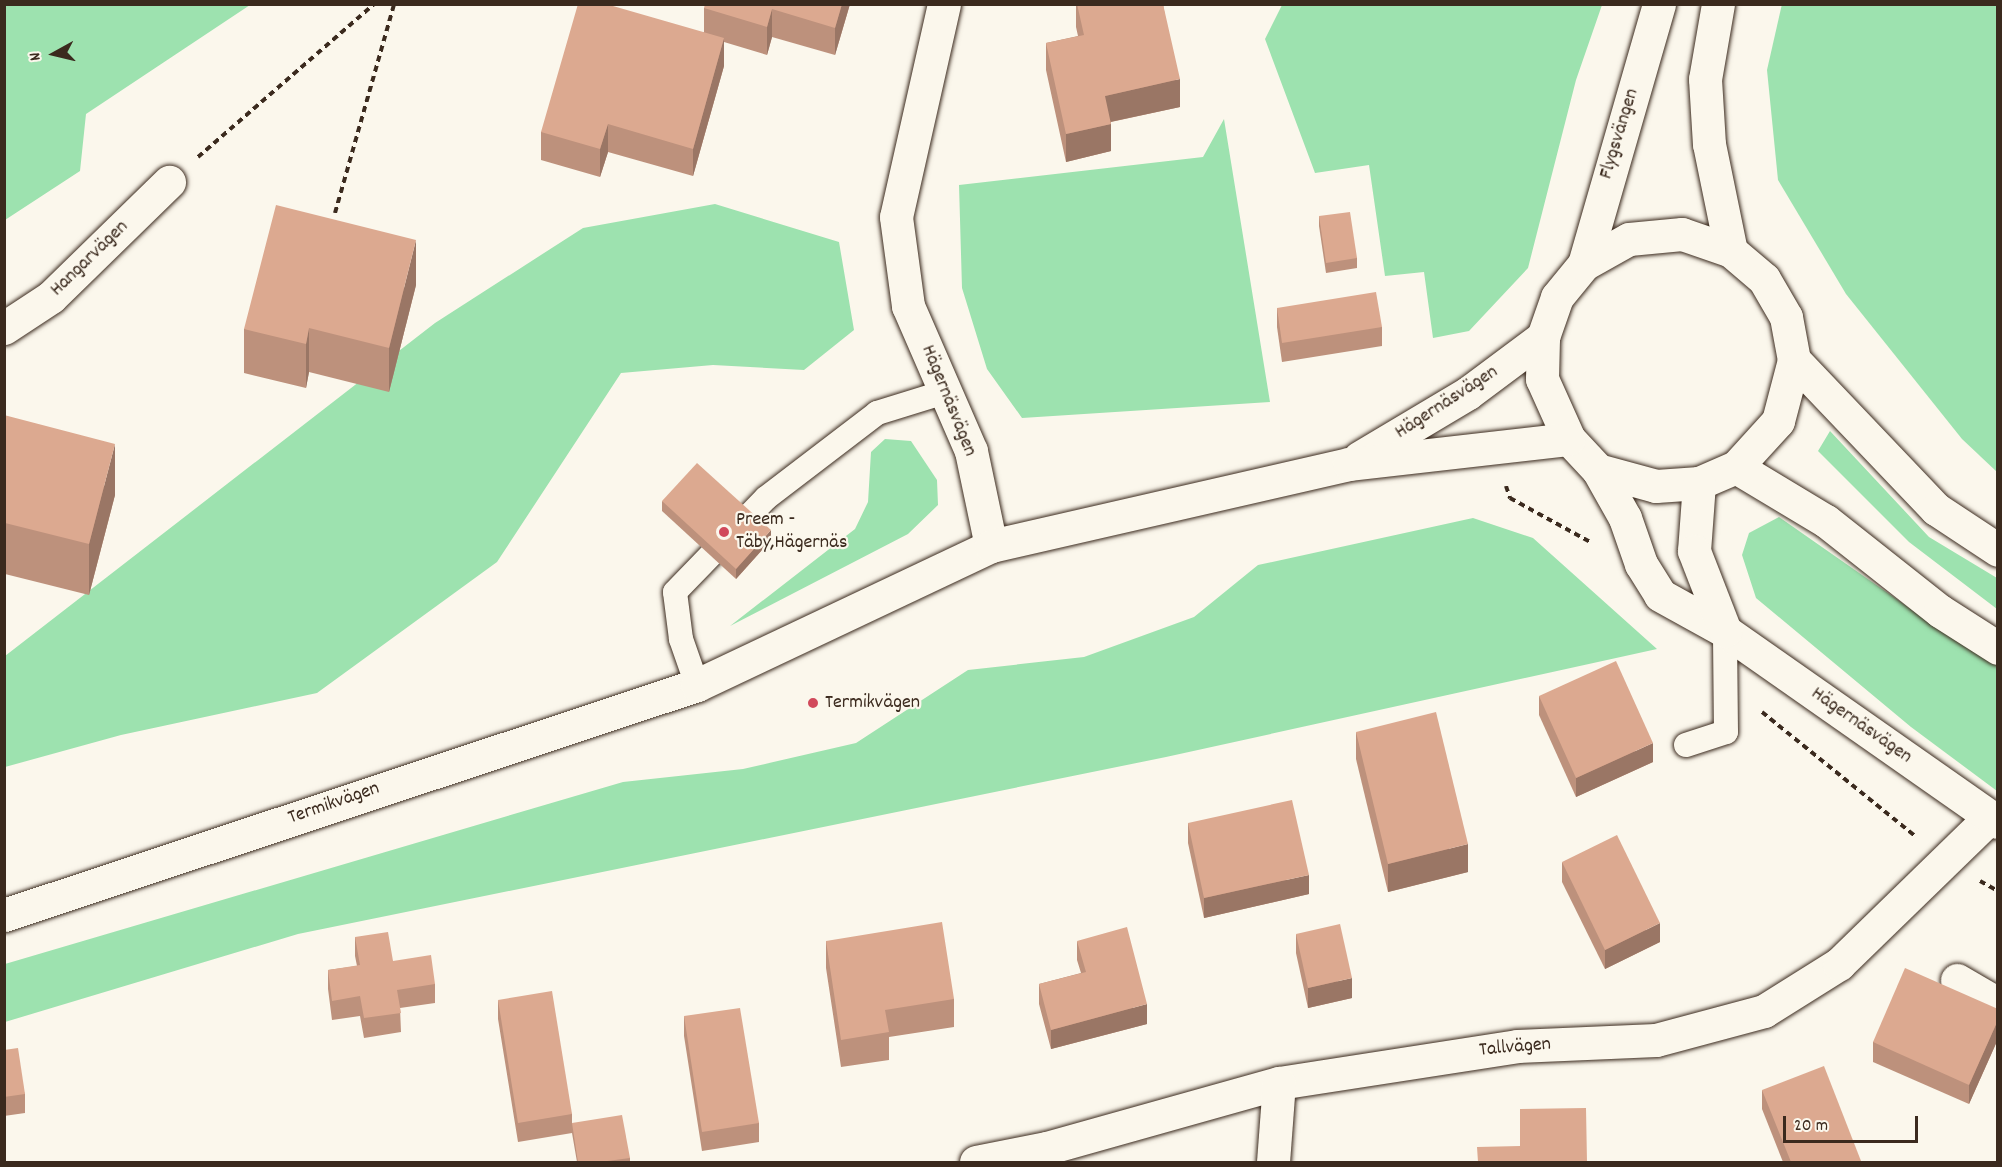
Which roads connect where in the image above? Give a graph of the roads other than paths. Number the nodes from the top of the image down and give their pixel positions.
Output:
1 (944, 4) edge
2 (1659, 4) edge
3 (1718, 4) edge
4 (169, 182) road end
5 (1731, 251) junction
6 (1584, 264) junction
7 (4, 328) edge
8 (1543, 337) junction
9 (1794, 360) junction
10 (945, 392) junction
11 (1569, 439) junction
12 (1349, 464) junction
13 (1736, 467) junction
14 (1598, 471) junction
15 (1699, 483) junction
16 (991, 546) junction
17 (1998, 550) edge
18 (1725, 631) junction
19 (1998, 648) edge
20 (697, 685) junction
21 (1686, 745) dead end
22 (1994, 819) edge
23 (4, 915) edge
24 (1957, 980) dead end
25 (1998, 1004) edge
26 (1279, 1083) junction
27 (976, 1162) edge
28 (1273, 1162) edge

1 - 10 main road, Hägernäsvägen
2 - 6 main road, Flygsvängen
3 - 5 main road
4 - 7 main road, Hangarvägen
5 - 6 main road
5 - 9 main road
6 - 8 main road, Hägernäsvägen
8 - 11 main road, Hägernäsvägen
8 - 12 main road, Hägernäsvägen
9 - 13 main road
9 - 17 main road
10 - 16 main road, Hägernäsvägen
10 - 20 lane
11 - 12 main road, Hägernäsvägen
11 - 14 main road, Hägernäsvägen
12 - 16 main road, Hägernäsvägen
13 - 15 main road
13 - 19 main road
14 - 15 main road
14 - 18 main road, Hägernäsvägen
15 - 18 main road
16 - 20 main road, Termikvägen
18 - 21 lane
18 - 22 main road, Hägernäsvägen
20 - 23 main road, Termikvägen
22 - 26 main road, Tallvägen
24 - 25 main road
26 - 27 main road, Tallvägen
26 - 28 main road

